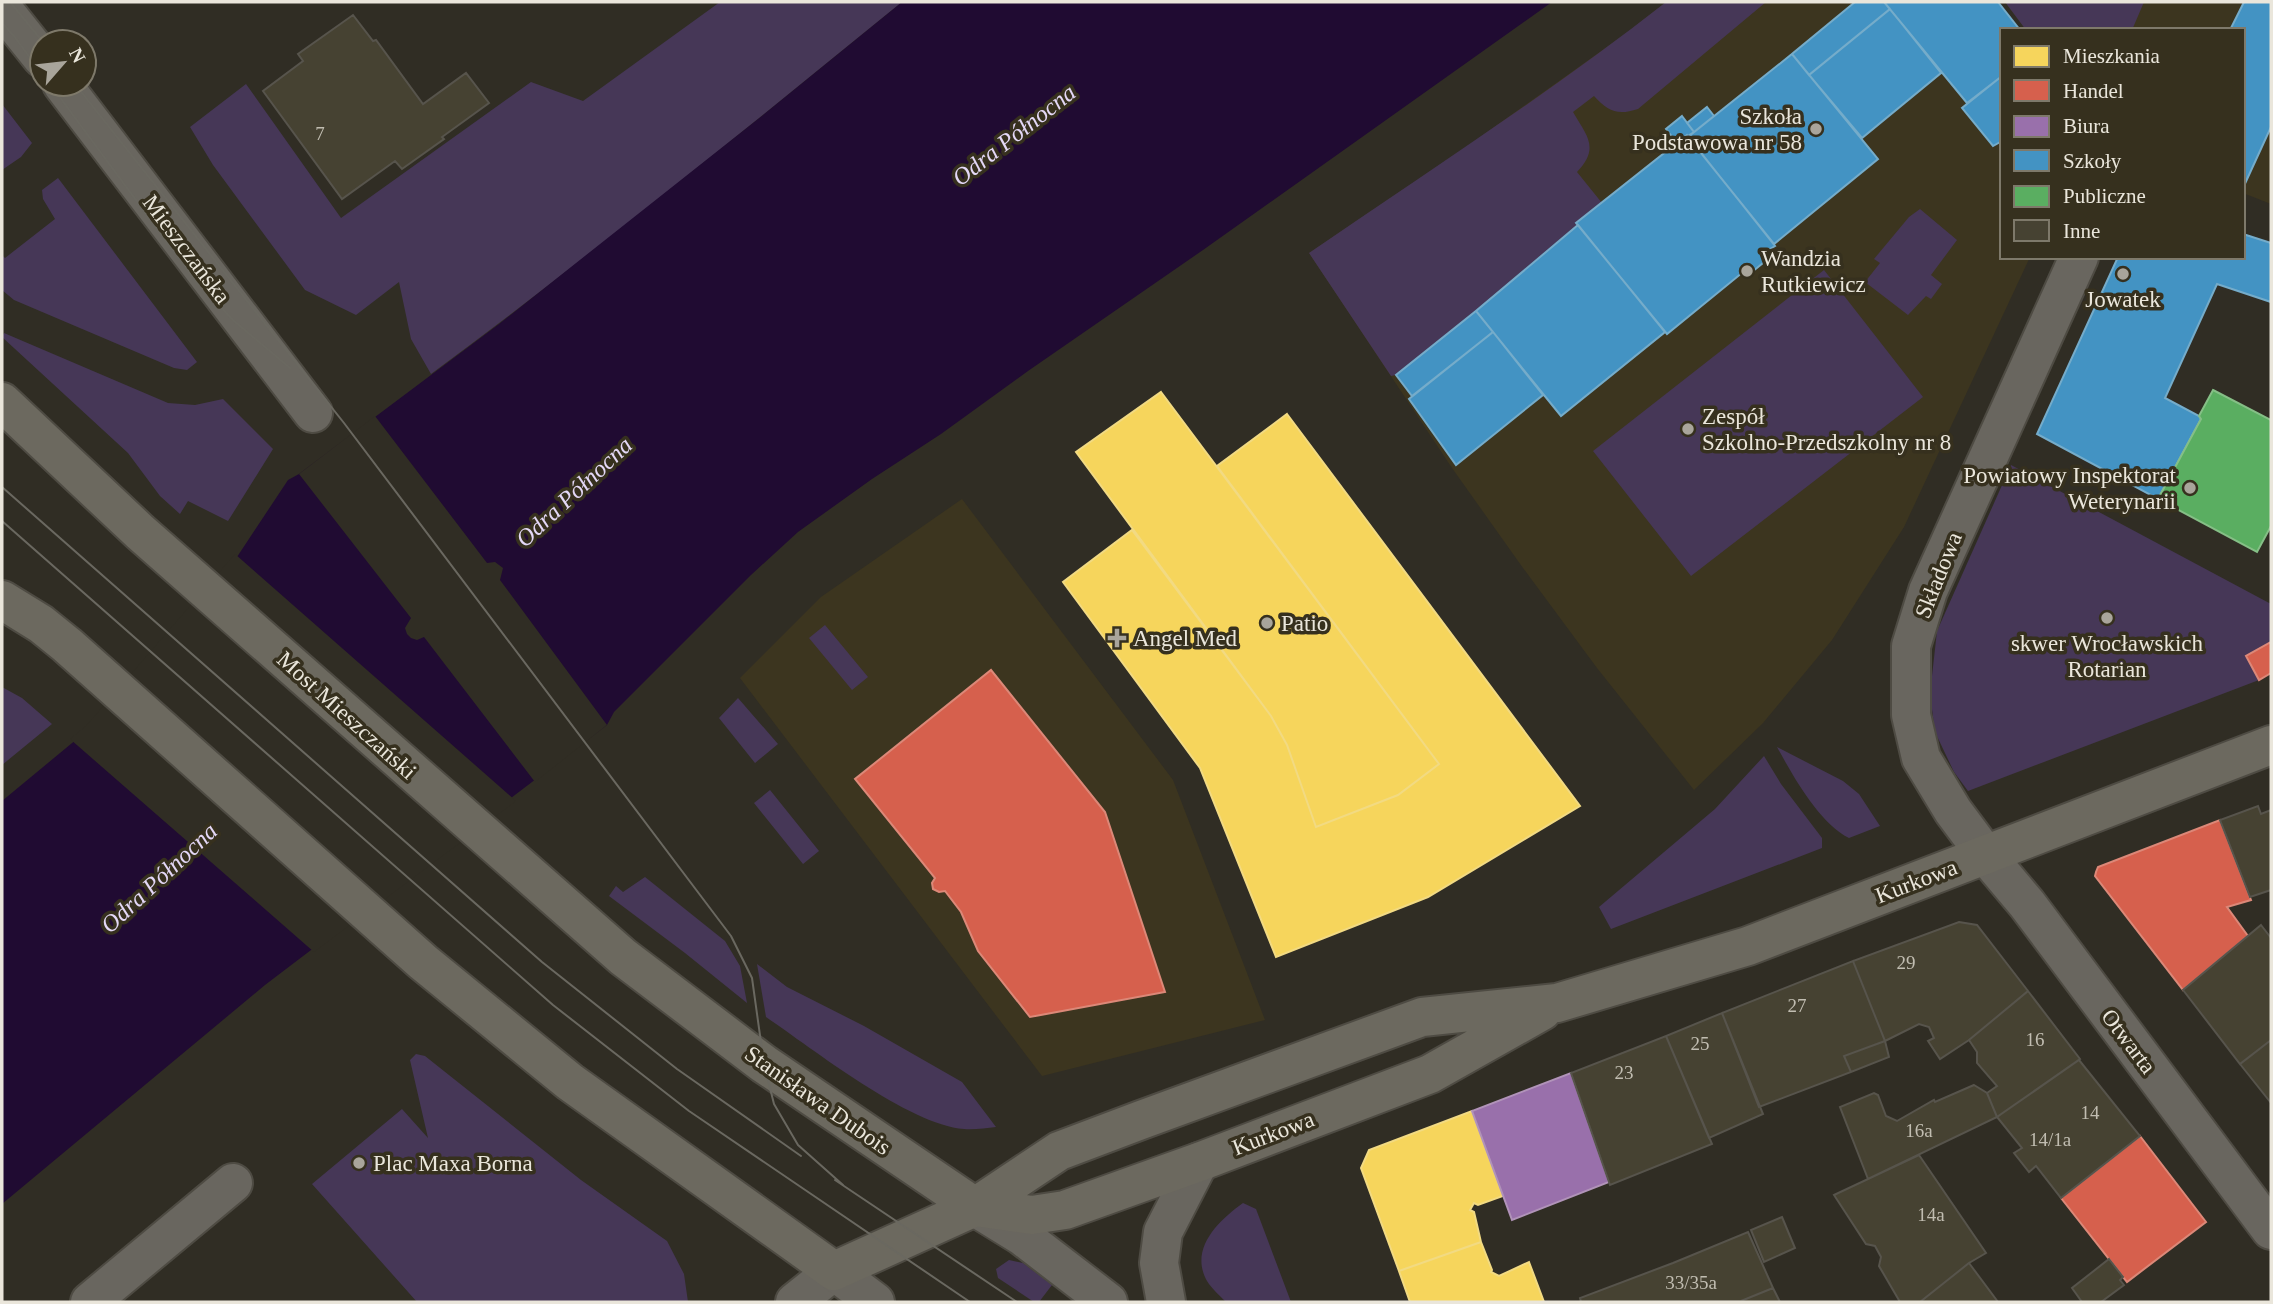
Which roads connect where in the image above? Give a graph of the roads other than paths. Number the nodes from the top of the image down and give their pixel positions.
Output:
1 (2, 8) edge
2 (28, 40) edge
3 (73, 98) edge
4 (2077, 259) edge
5 (2, 402) edge
6 (313, 414) dead end
7 (2, 600) edge
8 (2271, 745) edge
9 (1985, 854) junction
10 (537, 884) joint
11 (1557, 1003) junction
12 (1199, 1162) junction
13 (233, 1183) dead end
14 (975, 1207) junction
15 (2271, 1230) edge
16 (834, 1271) junction
17 (90, 1302) edge
18 (795, 1302) edge
19 (876, 1302) edge
20 (1108, 1302) edge
21 (1166, 1302) edge

1 - 2 street
3 - 6 street, Mieszczańska
4 - 9 street, Składowa
5 - 10 main road, Most Mieszczański
7 - 16 main road
8 - 9 main road, Kurkowa
9 - 11 main road, Kurkowa
9 - 15 street, Otwarta
10 - 14 main road, Stanisława Dubois
11 - 12 main road, Kurkowa
11 - 14 main road, Kurkowa
12 - 14 main road, Kurkowa
12 - 21 street
13 - 17 street
14 - 16 main road, Kurkowa
14 - 20 street, Stanisława Dubois
16 - 18 street
16 - 19 street

